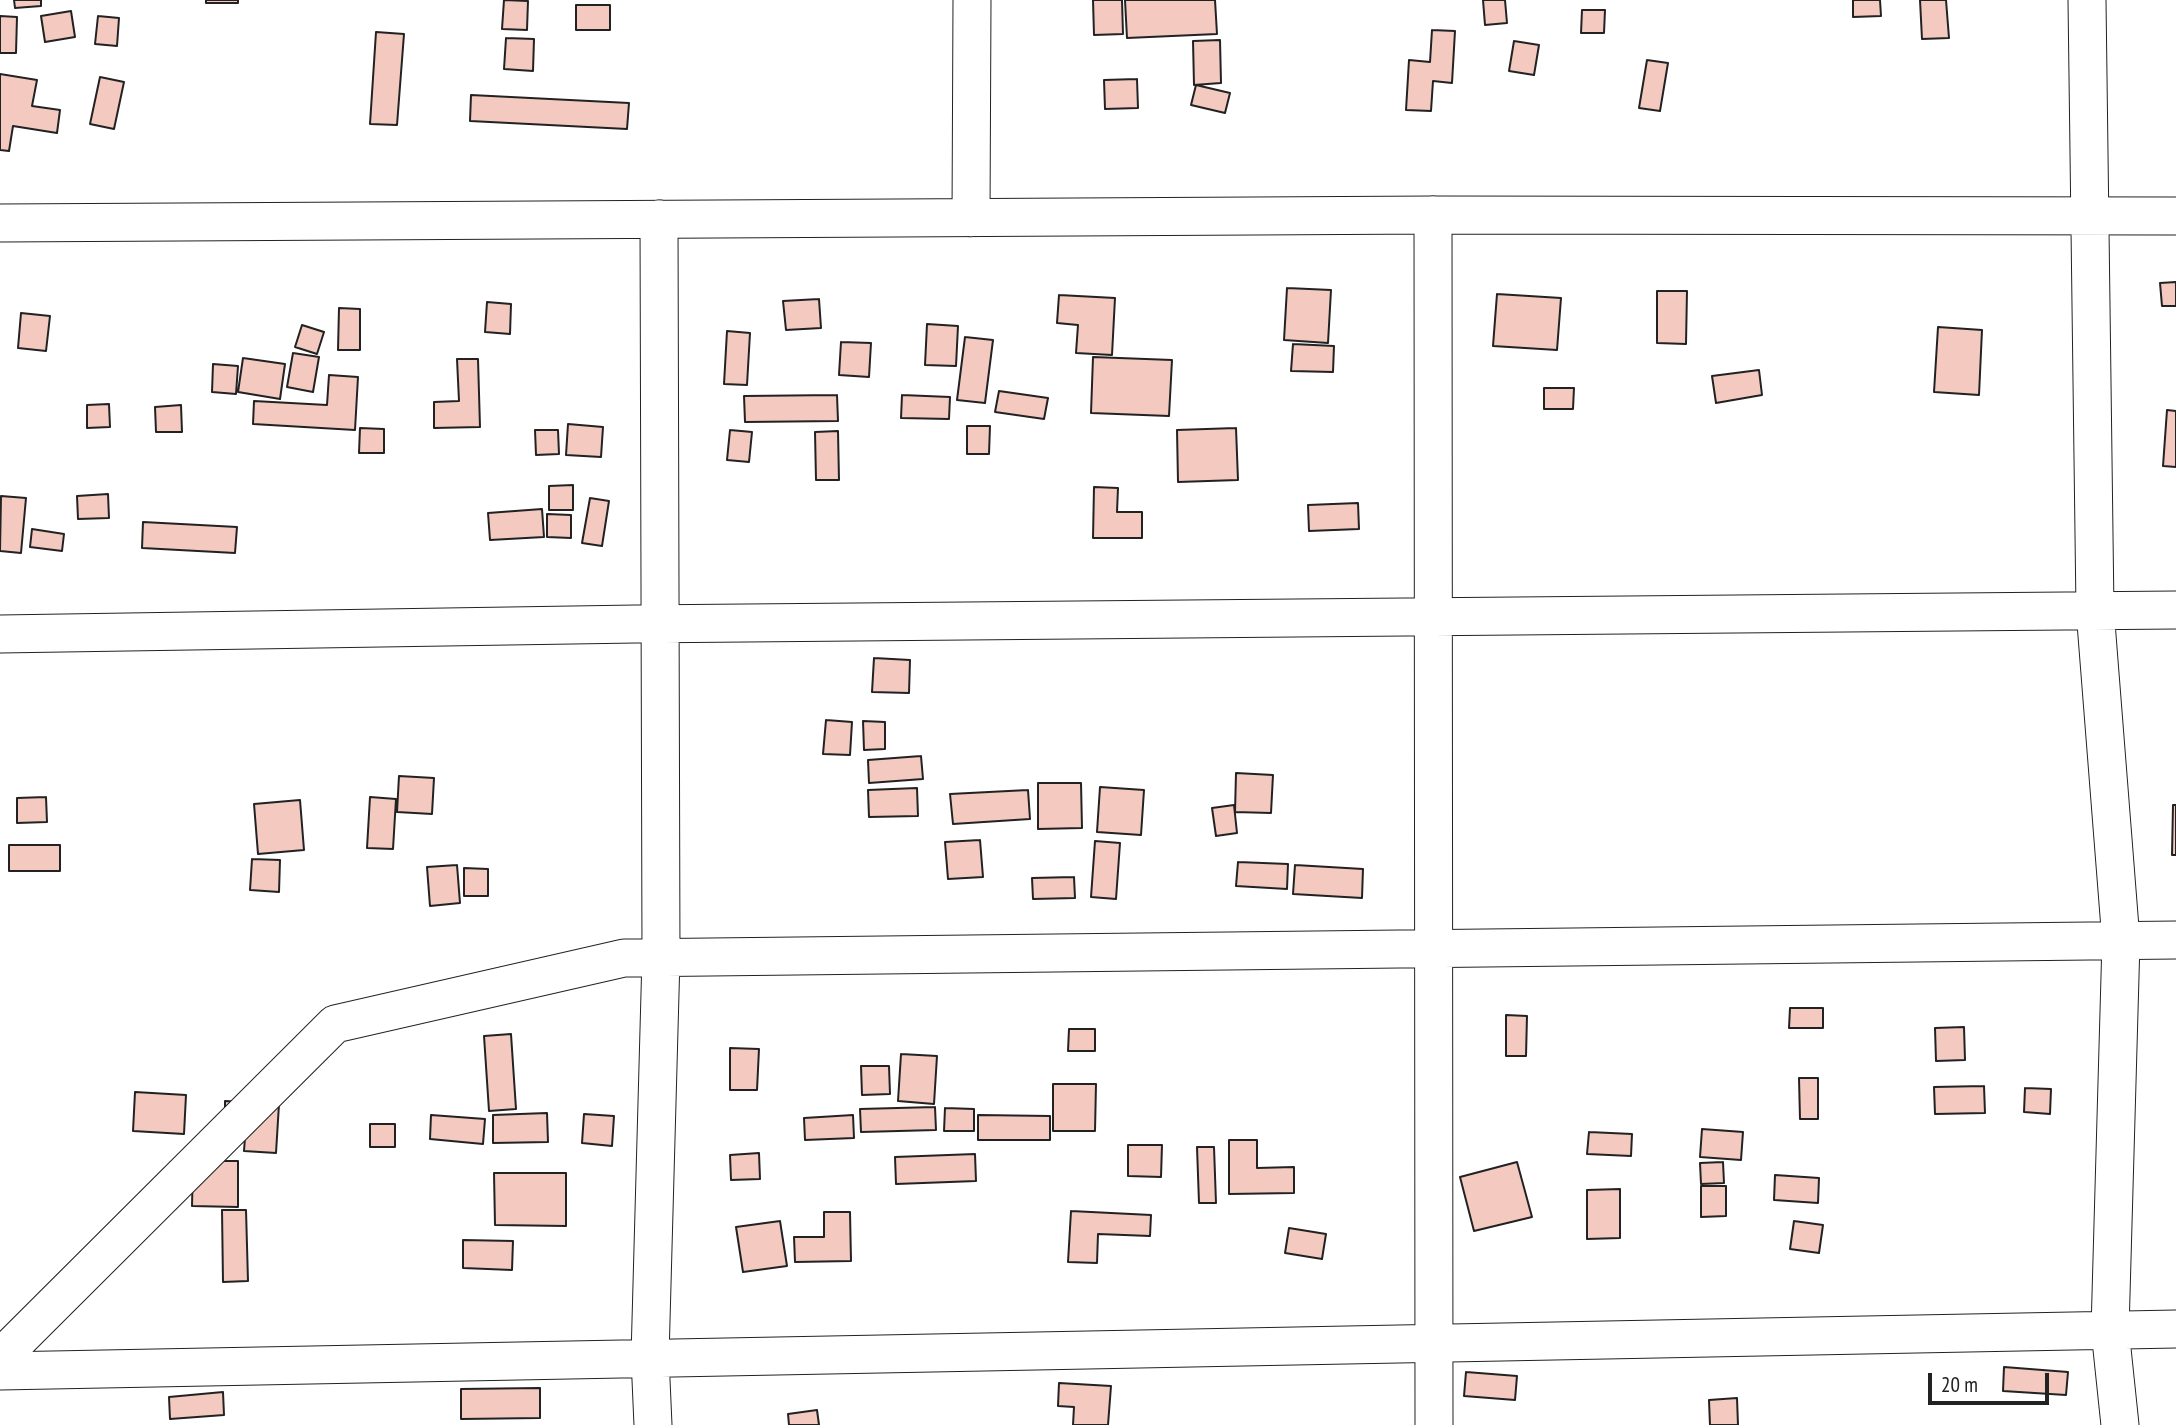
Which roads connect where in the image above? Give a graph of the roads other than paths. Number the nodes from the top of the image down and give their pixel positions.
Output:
1 (972, 0) edge
2 (2087, 0) edge
3 (1433, 215) junction
4 (2176, 216) edge
5 (971, 218) junction
6 (2090, 218) junction
7 (660, 219) junction
8 (0, 223) edge
9 (2095, 610) junction
10 (2176, 610) edge
11 (1433, 617) junction
12 (661, 624) junction
13 (0, 634) edge
14 (2176, 940) edge
15 (2121, 941) junction
16 (1433, 948) junction
17 (662, 957) junction
18 (2176, 1329) edge
19 (2110, 1330) junction
20 (1434, 1344) junction
21 (650, 1357) junction
22 (0, 1358) edge
23 (0, 1371) edge
24 (653, 1425) edge
25 (1434, 1425) edge
26 (2120, 1425) edge

1 - 5 street
2 - 6 street
3 - 5 street
3 - 6 street
3 - 11 street
4 - 6 street
5 - 7 street
6 - 9 street
7 - 8 street
7 - 12 street
9 - 10 street
9 - 11 street
9 - 15 street
11 - 12 street
11 - 16 street
12 - 13 street
12 - 17 street
14 - 15 street
15 - 16 street
15 - 19 street
16 - 17 street
16 - 20 street
17 - 21 street
17 - 22 street
18 - 19 street
19 - 20 street
19 - 26 street
20 - 21 street
20 - 25 street
21 - 23 street
21 - 24 street

